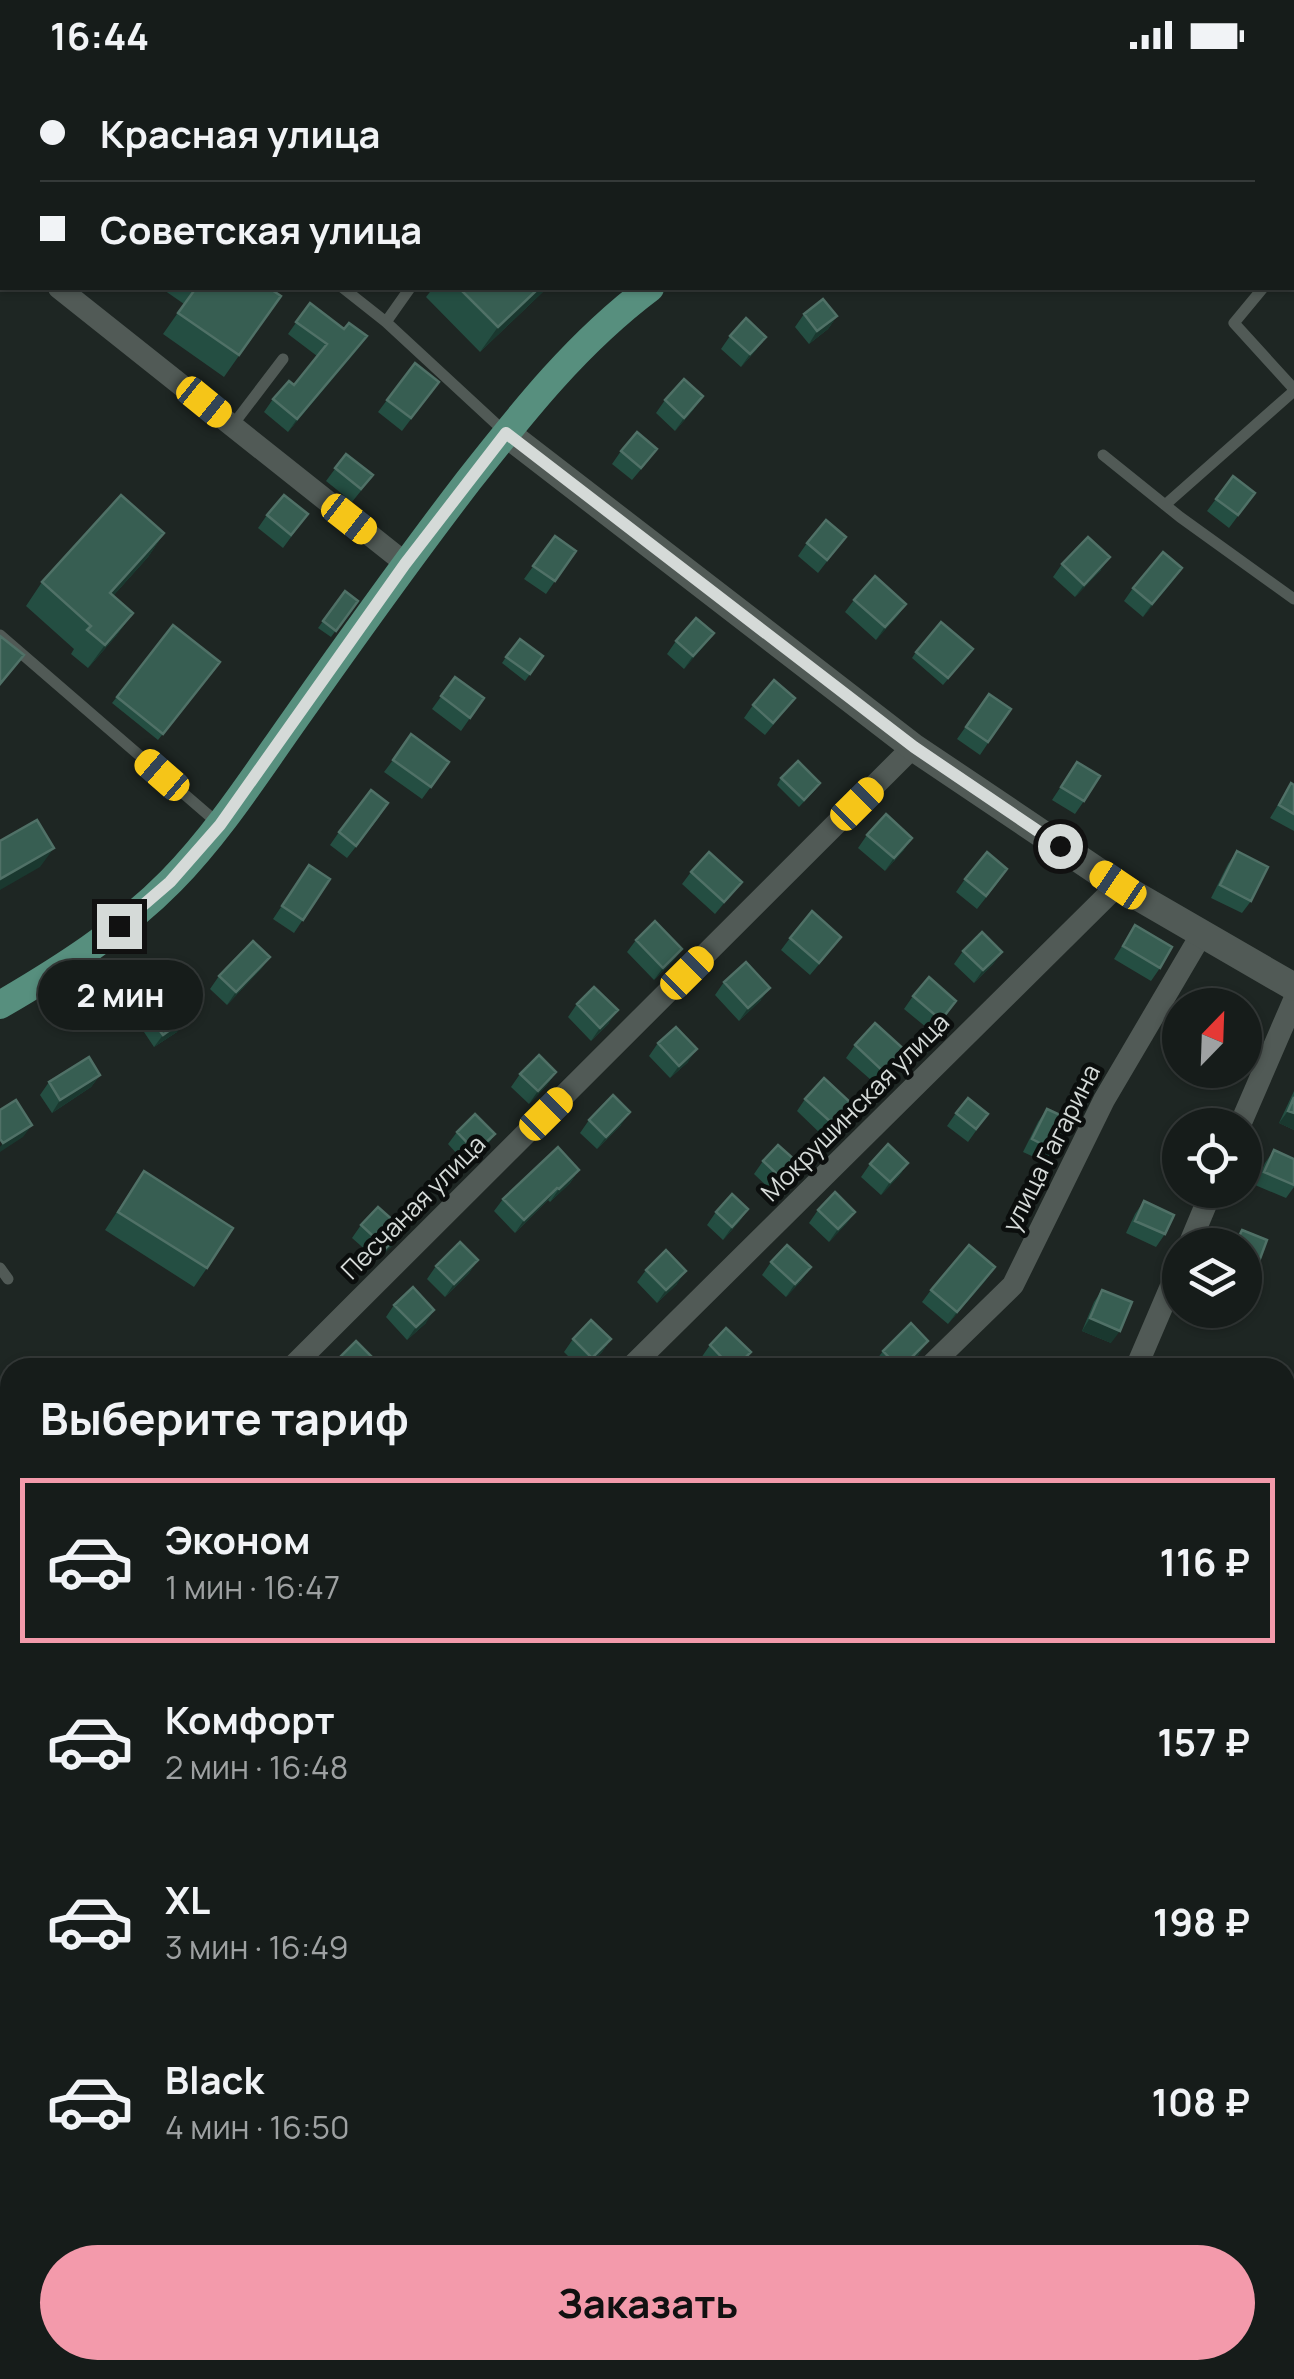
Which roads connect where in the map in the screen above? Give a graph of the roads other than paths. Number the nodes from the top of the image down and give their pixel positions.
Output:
1 (62, 290) edge
2 (345, 290) edge
3 (409, 290) edge
4 (648, 290) edge
5 (1261, 290) edge
6 (386, 322) junction
7 (283, 359) dead end
8 (1294, 390) edge
9 (232, 426) junction
10 (506, 433) junction
11 (1103, 455) dead end
12 (1165, 504) junction
13 (405, 564) junction
14 (1294, 599) edge
15 (0, 635) edge
16 (914, 747) junction
17 (220, 825) junction
18 (1118, 885) junction
19 (1201, 935) junction
20 (1294, 987) edge
21 (1294, 1000) edge
22 (0, 1004) edge
23 (1247, 1108) edge
24 (0, 1268) edge
25 (8, 1279) dead end
26 (1162, 1307) edge
27 (300, 1358) edge
28 (640, 1358) edge
29 (938, 1358) edge
30 (1140, 1358) edge

1 - 9 street
2 - 6 lane
3 - 6 lane
4 - 10 main road
5 - 8 lane
6 - 10 lane
7 - 9 lane
8 - 12 lane
9 - 13 street
10 - 13 main road
10 - 16 street
11 - 12 lane
12 - 14 lane
13 - 17 main road
15 - 17 lane
16 - 18 street
16 - 27 street, Песчаная улица
17 - 22 main road
18 - 19 street
18 - 28 street, Мокрушинская улица
19 - 20 street
19 - 29 street, улица Гагарина
21 - 23 street
24 - 25 lane
26 - 30 street

